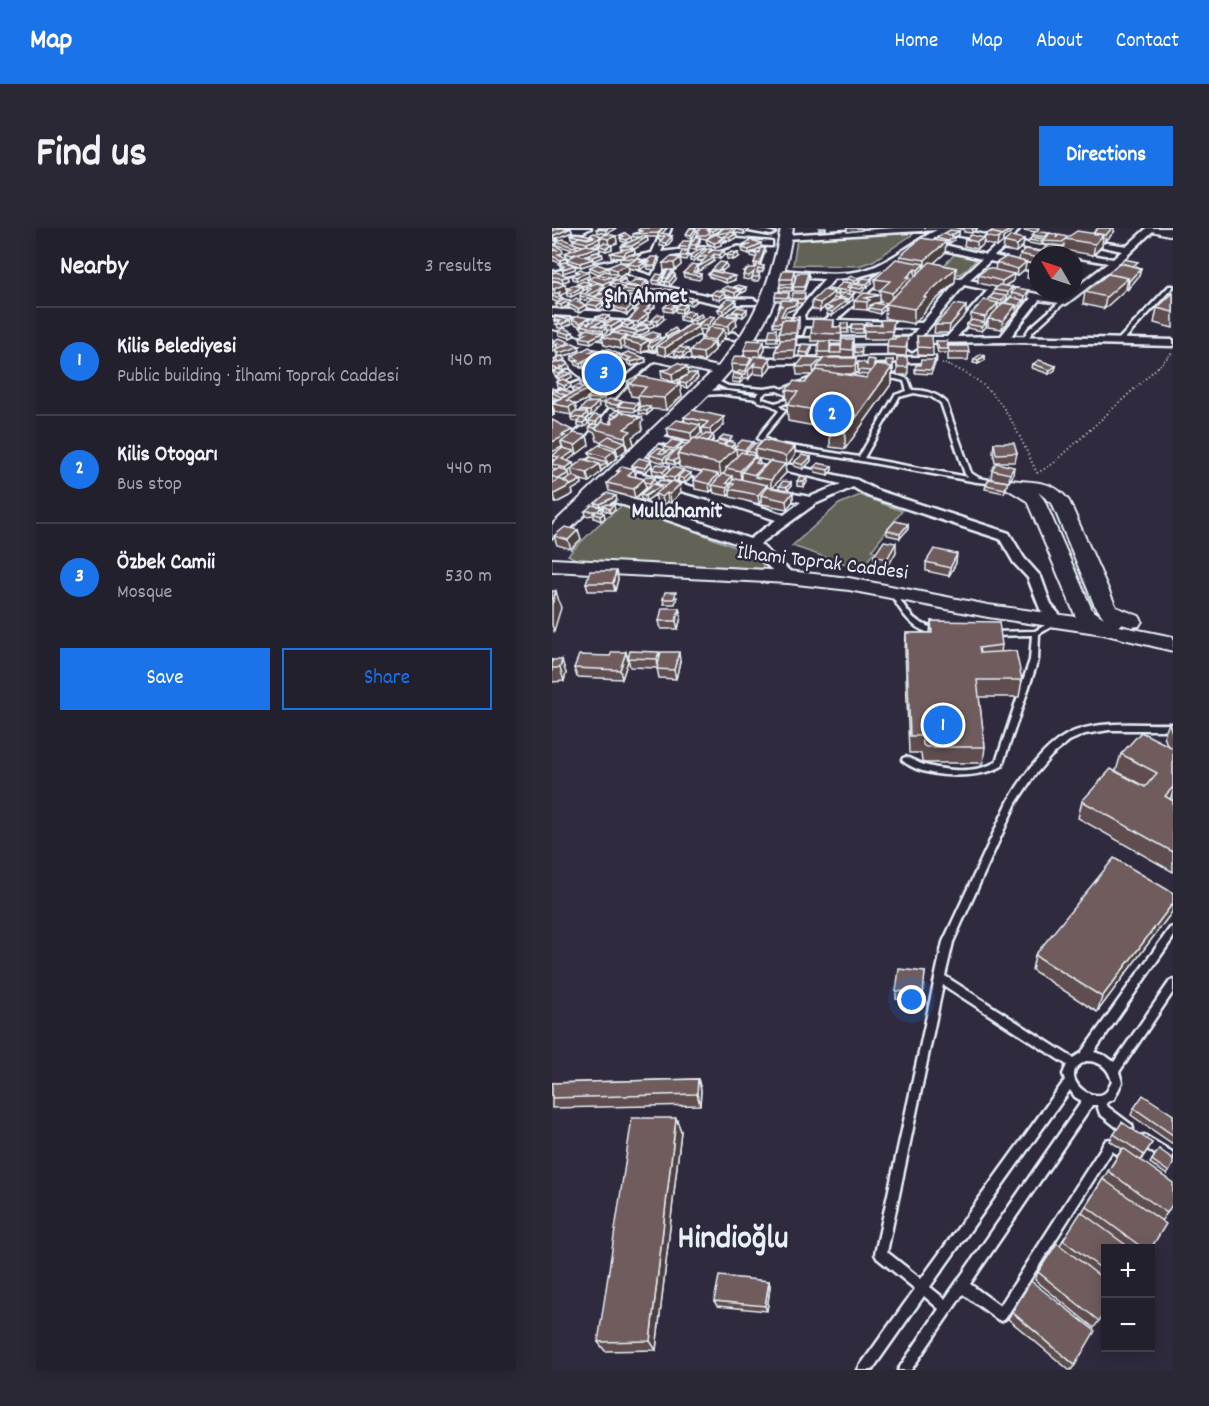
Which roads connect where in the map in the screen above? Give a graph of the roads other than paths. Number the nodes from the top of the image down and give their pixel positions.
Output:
1 (587, 228) edge
2 (668, 228) edge
3 (736, 228) edge
4 (1012, 228) edge
5 (1151, 228) edge
6 (942, 229) edge
7 (840, 231) edge
8 (1026, 232) dead end
9 (1173, 232) edge
10 (552, 234) edge
11 (777, 234) edge
12 (1071, 239) edge
13 (1006, 241) junction
14 (920, 243) junction
15 (950, 248) junction
16 (1127, 249) junction
17 (907, 252) junction
18 (656, 254) junction
19 (666, 254) junction
20 (942, 257) edge
21 (988, 257) junction
22 (1114, 262) junction
23 (553, 263) edge
24 (603, 264) junction
25 (934, 266) edge
26 (880, 267) junction
27 (1029, 267) edge
28 (891, 268) junction
29 (564, 273) junction
30 (779, 273) junction
31 (917, 273) edge
32 (833, 274) junction
33 (552, 275) edge
34 (654, 279) junction
35 (1083, 279) edge
36 (1090, 281) junction
37 (962, 282) junction
38 (1171, 287) dead end
39 (993, 289) junction
40 (799, 295) edge
41 (814, 295) junction
42 (1029, 296) edge
43 (1035, 300) edge
44 (1053, 300) edge
45 (753, 302) junction
46 (1063, 302) junction
47 (636, 309) edge
48 (889, 311) edge
49 (552, 312) edge
50 (801, 322) junction
51 (827, 322) junction
52 (876, 323) junction
53 (924, 326) junction
54 (610, 334) edge
55 (552, 335) edge
56 (741, 339) junction
57 (1004, 339) junction
58 (1025, 339) junction
59 (913, 340) junction
60 (949, 340) junction
61 (796, 342) junction
62 (1119, 342) junction
63 (1173, 343) edge
64 (594, 345) junction
65 (651, 358) junction
66 (931, 359) edge
67 (555, 360) edge
68 (912, 360) junction
69 (732, 361) junction
70 (840, 376) edge
71 (822, 377) edge
72 (590, 381) junction
73 (710, 381) junction
74 (783, 390) junction
75 (910, 391) junction
76 (765, 392) junction
77 (613, 394) junction
78 (552, 396) edge
79 (759, 398) junction
80 (775, 405) junction
81 (653, 438) junction
82 (700, 448) edge
83 (723, 453) edge
84 (552, 457) edge
85 (633, 458) junction
86 (861, 459) junction
87 (620, 471) junction
88 (977, 480) junction
89 (853, 483) junction
90 (1010, 485) junction
91 (598, 492) junction
92 (811, 501) junction
93 (552, 518) edge
94 (787, 520) junction
95 (552, 533) edge
96 (752, 544) junction
97 (552, 565) edge
98 (788, 577) junction
99 (893, 592) junction
100 (1058, 621) junction
101 (1111, 622) junction
102 (1173, 627) edge
103 (943, 633) edge
104 (1036, 633) junction
105 (980, 634) edge
106 (1173, 644) edge
107 (1173, 727) edge
108 (906, 760) dead end
109 (1173, 931) edge
110 (940, 978) junction
111 (1173, 984) edge
112 (1084, 1056) junction
113 (1072, 1063) junction
114 (1114, 1071) junction
115 (1070, 1081) junction
116 (1095, 1100) junction
117 (1173, 1160) edge
118 (1137, 1162) edge
119 (962, 1285) junction
120 (921, 1287) junction
121 (947, 1308) junction
122 (864, 1370) edge
123 (904, 1370) edge

1 - 10 street
2 - 18 street
3 - 11 street
4 - 8 street
4 - 13 street
5 - 9 main road
5 - 16 street
6 - 7 street
6 - 13 street
6 - 14 street
7 - 11 street
11 - 19 street
11 - 30 main road
11 - 45 main road
12 - 16 street
13 - 21 street
13 - 22 street
14 - 15 street
14 - 17 street
15 - 20 street
15 - 21 street
16 - 22 street
17 - 26 street
17 - 28 street
18 - 19 street
18 - 24 street
19 - 34 street
21 - 27 street
21 - 37 street
22 - 36 street
23 - 29 street
24 - 29 street
24 - 34 street
25 - 37 street
26 - 28 street
26 - 32 street
28 - 31 street
28 - 51 street
29 - 33 street
30 - 32 street
30 - 56 main road
32 - 41 street
34 - 45 street
35 - 36 street
36 - 46 street
37 - 39 street
37 - 53 street
38 - 62 lane
39 - 42 street
39 - 60 street
40 - 41 street
41 - 50 street
43 - 57 street
44 - 46 street
45 - 56 main road
46 - 58 lane
47 - 49 street
48 - 52 street
50 - 51 street
50 - 61 street
51 - 52 street
52 - 53 street
53 - 59 street
54 - 64 street
55 - 64 main road
56 - 61 street
56 - 65 street
56 - 69 main road
56 - 73 main road
57 - 58 street
57 - 60 street
58 - 62 street
59 - 60 street
59 - 61 street
59 - 68 street
62 - 63 street
64 - 65 main road
64 - 67 street
65 - 73 main road
65 - 77 street
66 - 68 street
67 - 72 street
68 - 69 street
69 - 73 main road
70 - 75 lane
71 - 74 lane
72 - 77 street
72 - 78 street
73 - 76 lane
73 - 79 lane
73 - 81 main road
73 - 93 main road
74 - 76 lane
74 - 80 lane
75 - 86 lane
75 - 88 lane
76 - 79 lane
77 - 84 street
79 - 80 lane
80 - 86 lane
81 - 82 street
81 - 85 main road
83 - 89 street
85 - 87 main road
85 - 92 street
86 - 88 lane
87 - 91 main road
87 - 94 street
88 - 90 lane
89 - 92 street
89 - 100 street
90 - 101 main road
90 - 101 main road
91 - 95 main road
91 - 96 street
92 - 94 street
94 - 96 street
96 - 98 street
97 - 98 main road, İlhami Toprak Caddesi
98 - 99 main road, İlhami Toprak Caddesi
99 - 100 main road, İlhami Toprak Caddesi
99 - 103 lane
100 - 101 main road, İlhami Toprak Caddesi
100 - 104 lane
101 - 102 main road
101 - 106 main road
104 - 105 lane
104 - 108 lane
107 - 110 lane
109 - 112 lane
110 - 113 lane
110 - 120 lane
111 - 114 lane
112 - 113 lane
112 - 114 lane
113 - 115 lane
114 - 116 lane
115 - 116 lane
115 - 120 lane
116 - 117 lane
116 - 119 lane
118 - 119 lane
119 - 121 lane
120 - 121 lane
120 - 122 lane
121 - 123 lane

